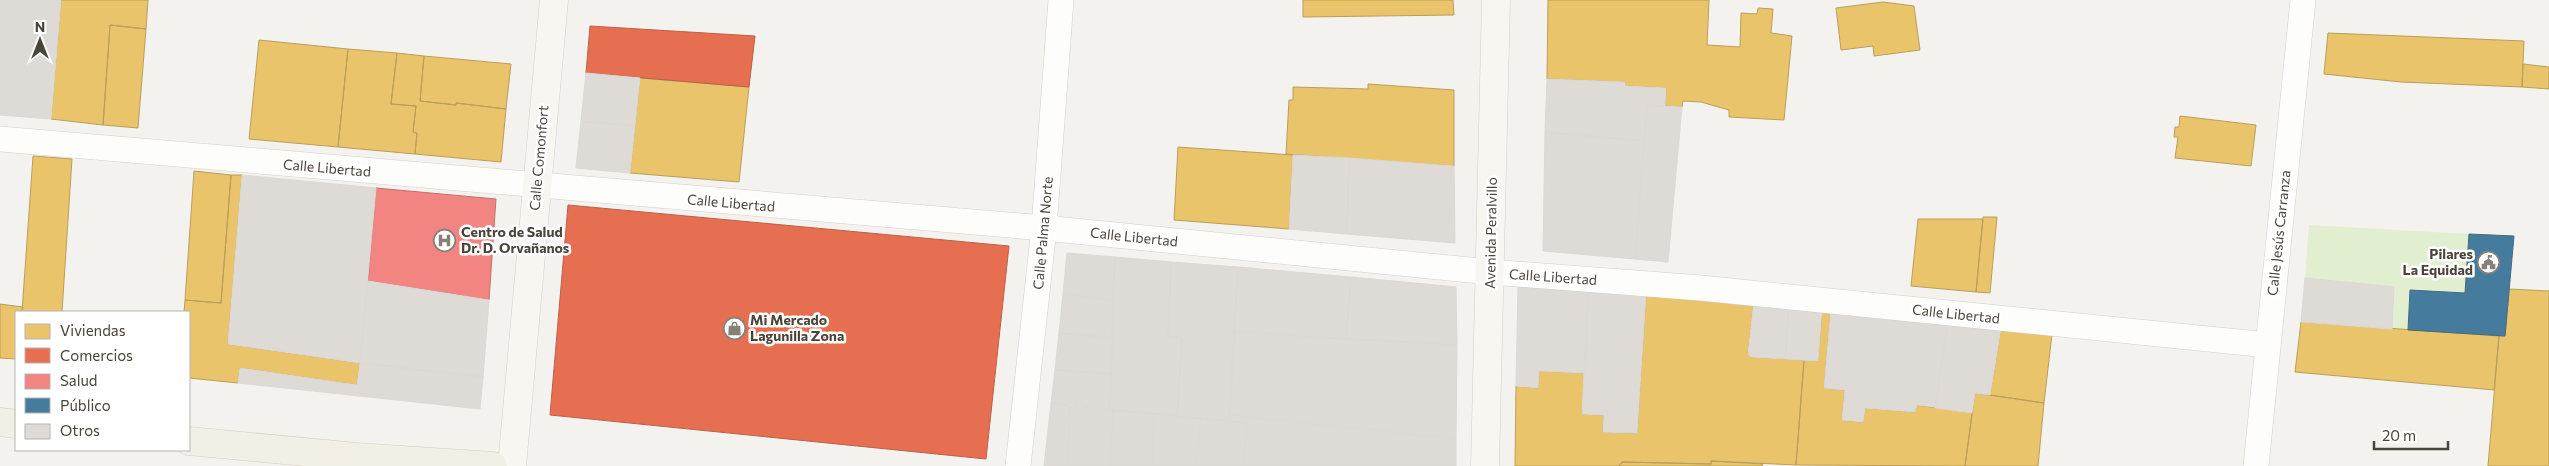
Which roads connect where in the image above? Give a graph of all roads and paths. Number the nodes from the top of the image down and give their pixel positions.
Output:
1 (554, 0) edge
2 (1062, 0) edge
3 (1496, 0) edge
4 (2302, 0) edge
5 (0, 139) edge
6 (536, 187) junction
7 (1044, 228) junction
8 (1490, 272) junction
9 (2268, 345) junction
10 (0, 422) edge
11 (15, 424) edge
12 (190, 440) edge
13 (493, 466) edge
14 (512, 466) edge
15 (1018, 466) edge
16 (1485, 466) edge
17 (2256, 466) edge

1 - 6 street, Calle Comonfort
2 - 7 street, Calle Palma Norte
3 - 8 street, Avenida Peralvillo
4 - 9 street, Calle Jesús Carranza
5 - 6 street, Calle Libertad
6 - 7 street, Calle Libertad
6 - 14 street, Calle Comonfort
7 - 8 street, Calle Libertad
7 - 15 street, Calle Palma Norte
8 - 9 street, Calle Libertad
8 - 16 street, Avenida Peralvillo
9 - 17 street, Calle Jesús Carranza
10 - 11 main road
12 - 13 main road

